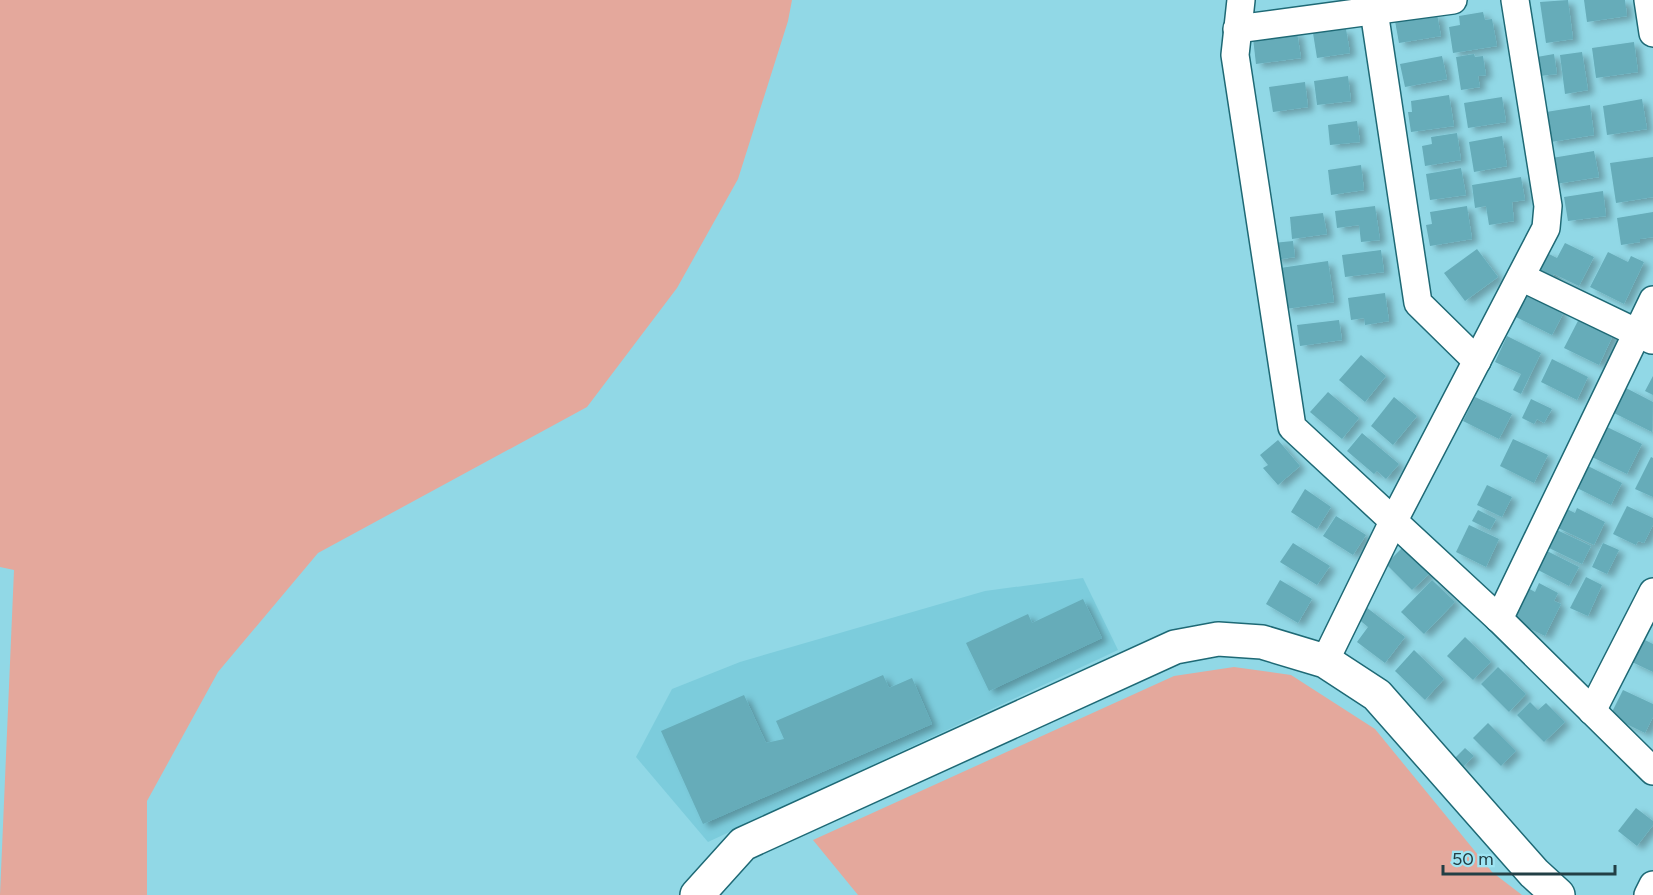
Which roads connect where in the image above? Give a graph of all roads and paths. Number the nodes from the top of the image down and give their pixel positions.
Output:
1 (1240, 0) edge
2 (1453, 0) edge
3 (1515, 0) edge
4 (1648, 0) edge
5 (1374, 11) junction
6 (1237, 29) junction
7 (1653, 33) edge
8 (1521, 277) junction
9 (1653, 300) edge
10 (1645, 336) edge
11 (1477, 361) junction
12 (1394, 522) junction
13 (1653, 592) edge
14 (1498, 619) junction
15 (1325, 661) junction
16 (1592, 711) junction
17 (1653, 771) edge
18 (1653, 885) edge
19 (698, 895) edge
20 (1558, 895) edge
21 (1648, 895) edge

1 - 6 street
2 - 5 street
3 - 8 street
4 - 7 street
5 - 6 street
5 - 11 street
6 - 12 street
8 - 10 street
8 - 11 street
9 - 10 street
10 - 14 street
11 - 12 street
12 - 14 street
12 - 15 street
13 - 16 street
14 - 16 street
15 - 19 street
15 - 20 street
16 - 17 street
18 - 21 street

